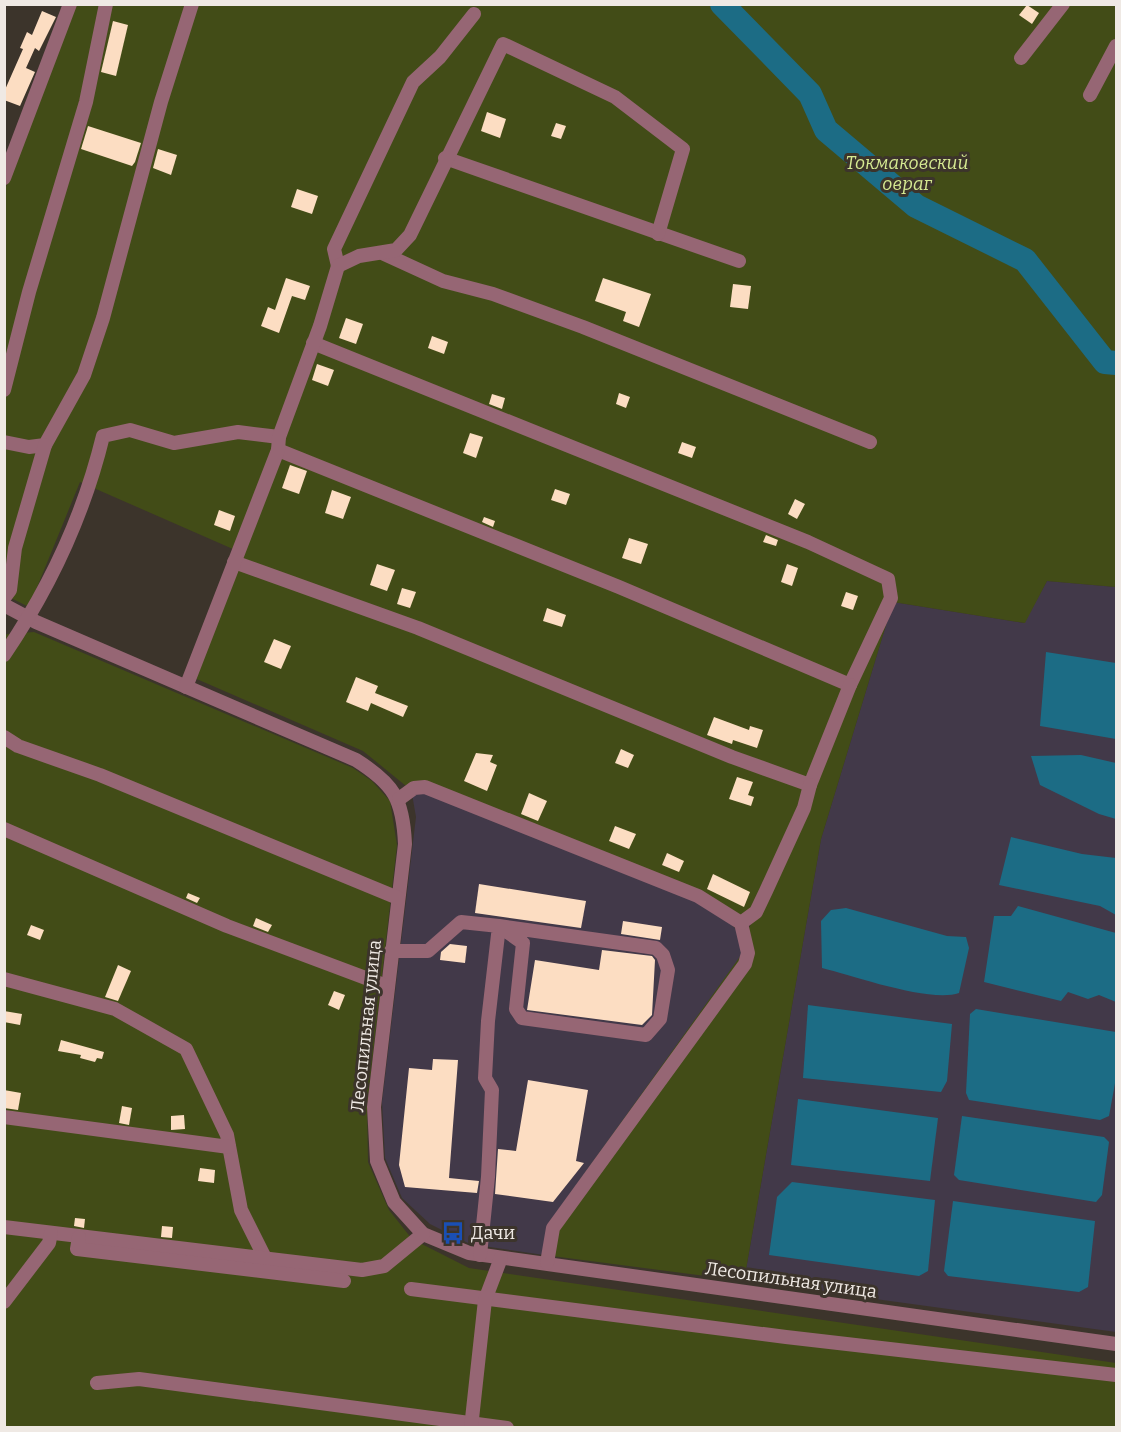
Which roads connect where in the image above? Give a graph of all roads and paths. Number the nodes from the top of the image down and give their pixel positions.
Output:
1 (70, 4) edge
2 (106, 4) edge
3 (192, 4) edge
4 (1063, 4) edge
5 (474, 14) dead end
6 (1116, 46) edge
7 (1021, 58) dead end
8 (1089, 95) dead end
9 (445, 158) junction
10 (4, 178) edge
11 (658, 234) junction
12 (384, 254) junction
13 (739, 261) dead end
14 (338, 266) junction
15 (313, 343) junction
16 (4, 390) edge
17 (4, 442) edge
18 (870, 442) dead end
19 (278, 443) junction
20 (45, 445) junction
21 (234, 562) junction
22 (4, 598) edge
23 (4, 605) edge
24 (29, 619) junction
25 (4, 655) edge
26 (850, 685) junction
27 (186, 687) junction
28 (4, 737) edge
29 (810, 785) junction
30 (399, 799) junction
31 (4, 829) edge
32 (398, 898) junction
33 (741, 923) junction
34 (499, 926) junction
35 (391, 951) junction
36 (4, 979) edge
37 (387, 986) junction
38 (4, 1117) edge
39 (229, 1147) junction
40 (4, 1227) edge
41 (51, 1233) junction
42 (423, 1234) junction
43 (79, 1237) junction
44 (480, 1255) junction
45 (501, 1258) junction
46 (266, 1260) junction
47 (547, 1263) junction
48 (344, 1281) dead end
49 (411, 1289) dead end
50 (485, 1300) junction
51 (4, 1302) edge
52 (1116, 1344) edge
53 (1116, 1375) edge
54 (97, 1383) dead end
55 (472, 1425) edge
56 (507, 1428) edge

1 - 10 street
2 - 16 street
3 - 20 street
4 - 7 street
5 - 14 street
6 - 8 street
9 - 11 street
9 - 11 street
9 - 12 street
11 - 13 street
12 - 14 street
12 - 18 street
14 - 15 street
15 - 19 street
15 - 26 street
17 - 20 street
19 - 21 street
19 - 24 street
19 - 26 street
20 - 22 street
21 - 27 street
21 - 29 street
23 - 24 street, Лесопильная улица
24 - 25 street
24 - 27 street, Лесопильная улица
26 - 29 street
27 - 30 street, Лесопильная улица
28 - 32 street
29 - 33 street
30 - 32 street, Лесопильная улица
30 - 33 street
31 - 37 street
32 - 35 street, Лесопильная улица
33 - 47 street
34 - 34 street
34 - 35 street
34 - 44 street
35 - 37 street, Лесопильная улица
36 - 39 street
37 - 42 street, Лесопильная улица
38 - 39 street
39 - 46 street
40 - 41 street
41 - 43 street
41 - 51 street
42 - 44 street, Лесопильная улица
42 - 46 street
43 - 46 street
43 - 48 street
44 - 45 street, Лесопильная улица
45 - 47 street, Лесопильная улица
45 - 50 street
47 - 52 street, Лесопильная улица
49 - 50 street
50 - 53 street
50 - 55 street
54 - 55 street
55 - 56 street

